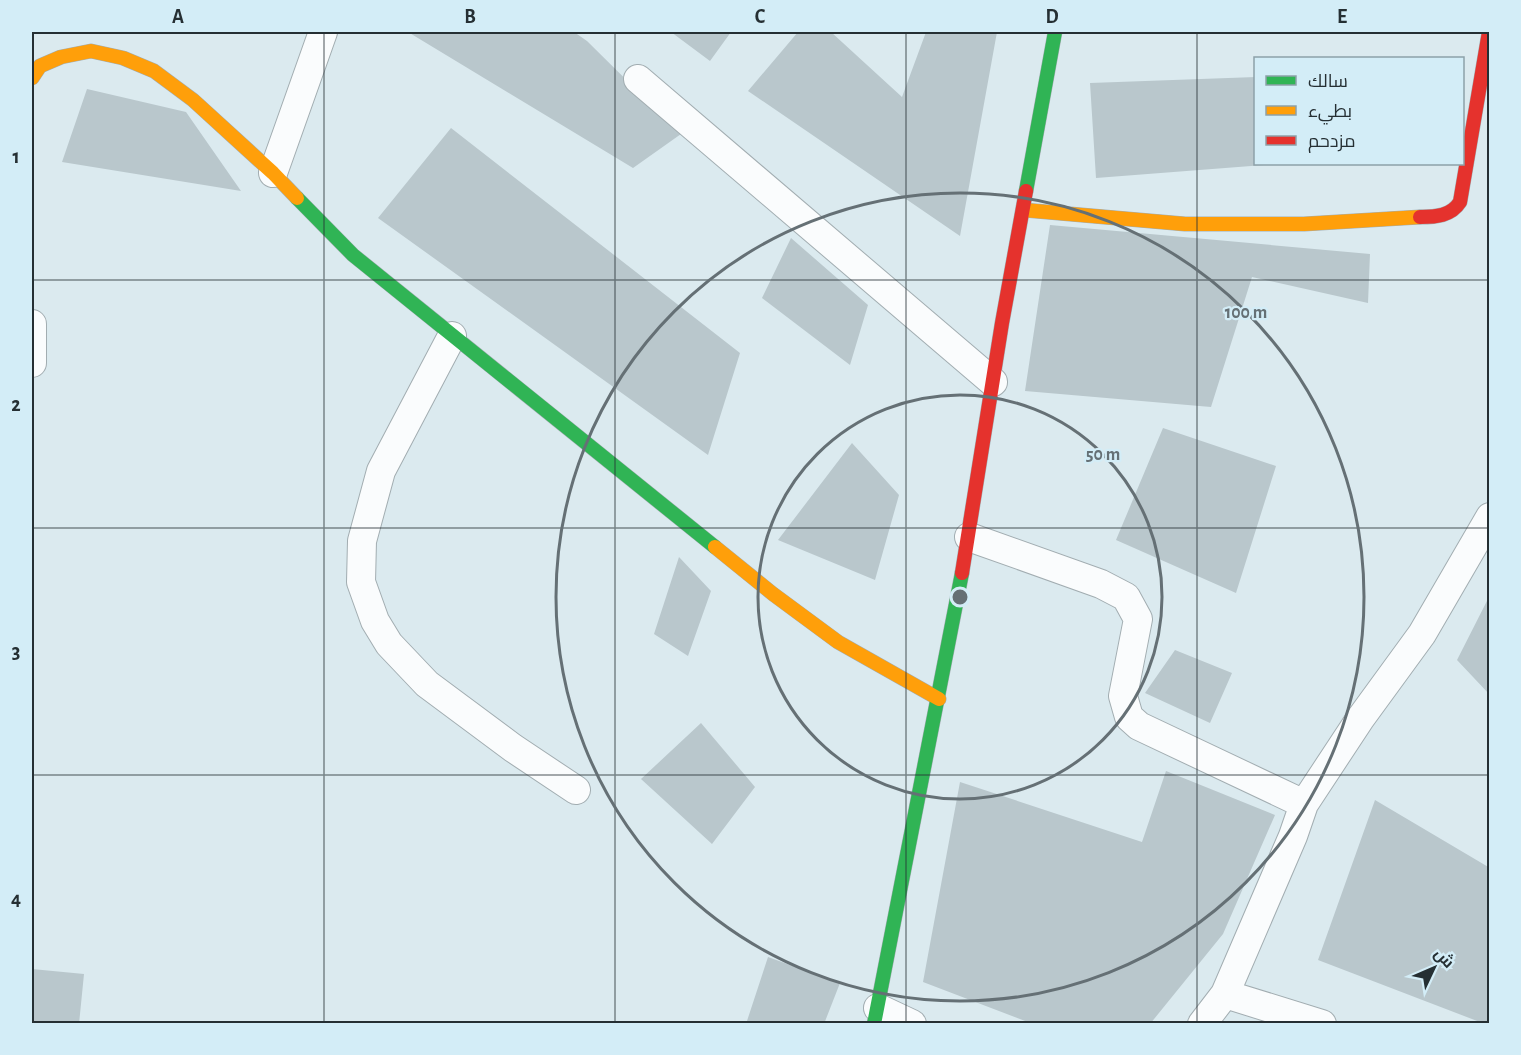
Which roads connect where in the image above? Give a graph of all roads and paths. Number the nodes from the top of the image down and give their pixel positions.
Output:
1 (323, 32) edge
2 (1055, 32) edge
3 (1489, 32) edge
4 (32, 78) edge
5 (638, 79) dead end
6 (273, 173) junction
7 (1024, 210) junction
8 (32, 324) edge
9 (452, 336) junction
10 (32, 363) edge
11 (993, 382) junction
12 (1490, 517) edge
13 (969, 537) junction
14 (939, 699) junction
15 (576, 790) dead end
16 (1304, 804) junction
17 (1226, 994) junction
18 (876, 1016) edge
19 (912, 1023) edge
20 (1202, 1023) edge
21 (1322, 1023) edge

1 - 6 street
2 - 7 street
3 - 7 street
4 - 6 street
5 - 11 street
6 - 9 street
7 - 11 street
8 - 10 street
9 - 14 street
9 - 15 street
11 - 13 street
12 - 16 street
13 - 14 street
13 - 16 street
14 - 18 street
16 - 17 street
17 - 20 street
17 - 21 street
18 - 19 street

